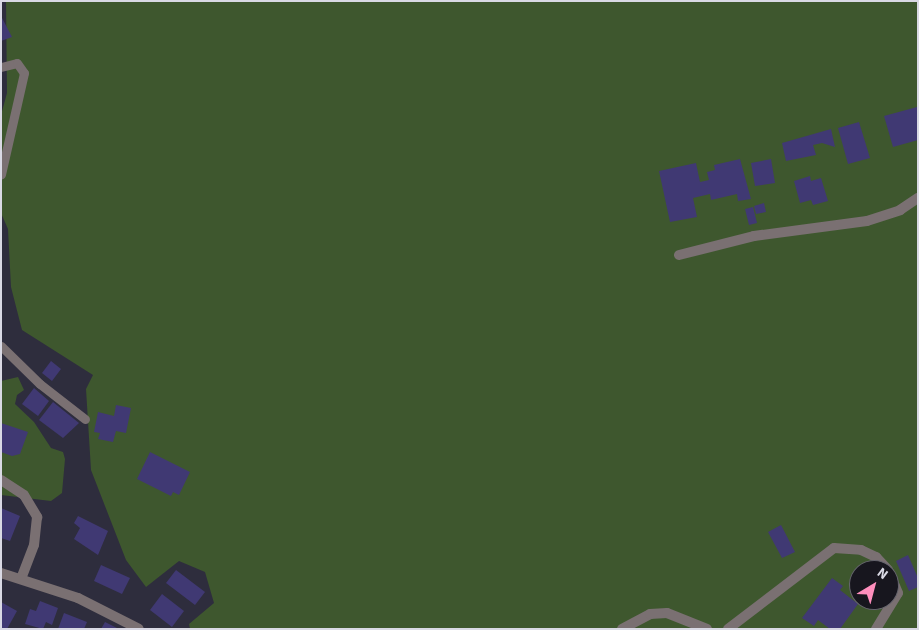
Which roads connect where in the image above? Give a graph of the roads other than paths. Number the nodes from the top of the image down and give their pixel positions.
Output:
1 (1, 67) edge
2 (1, 174) edge
3 (918, 198) edge
4 (679, 255) dead end
5 (1, 346) edge
6 (85, 419) dead end
7 (1, 480) edge
8 (879, 560) edge
9 (1, 573) edge
10 (21, 579) junction
11 (888, 610) edge
12 (139, 629) edge
13 (622, 629) edge
14 (707, 629) edge
15 (728, 629) edge
16 (876, 629) edge

1 - 2 lane
3 - 4 street
5 - 6 lane
7 - 10 street
8 - 15 street
9 - 10 street
10 - 12 street
11 - 16 street
13 - 14 street

